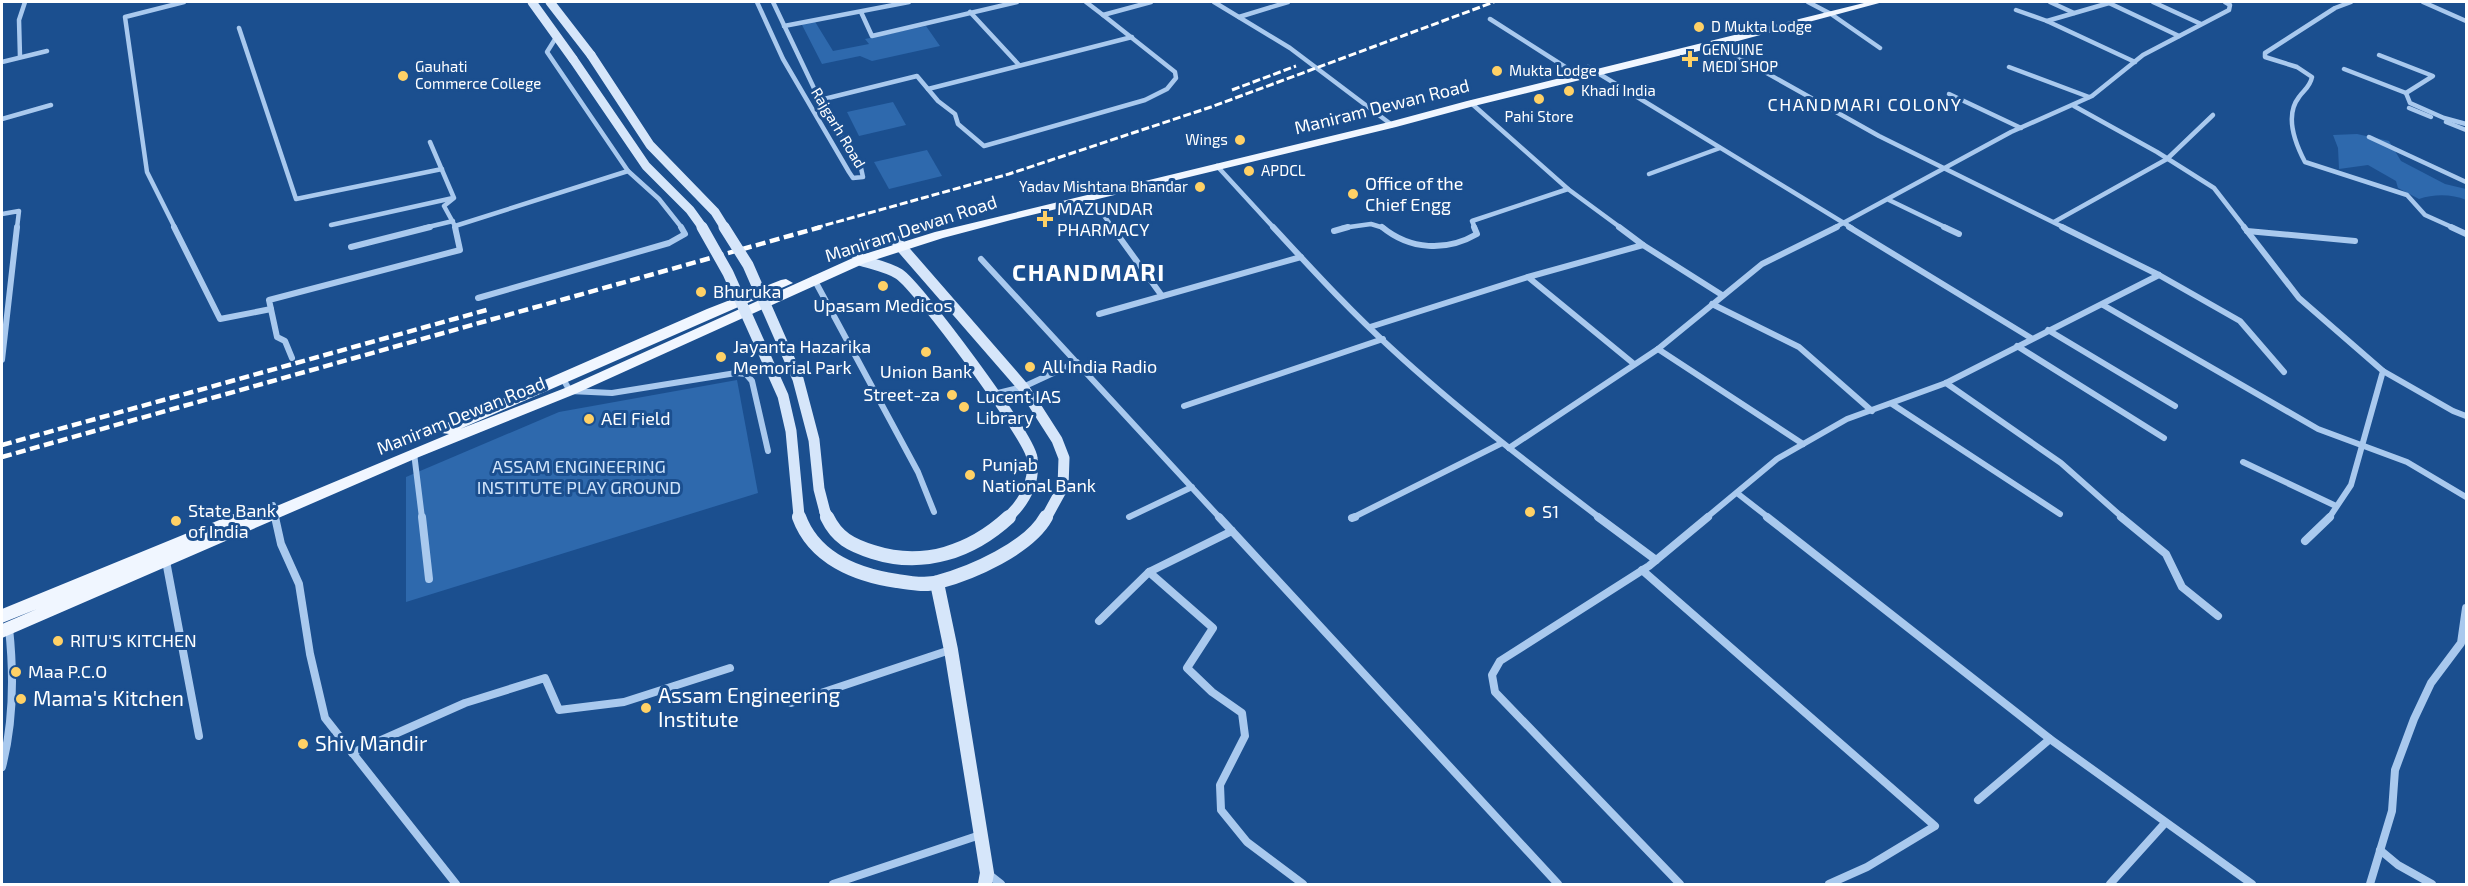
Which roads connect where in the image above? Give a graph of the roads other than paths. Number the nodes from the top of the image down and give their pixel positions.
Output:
1 (25, 2) edge
2 (184, 2) edge
3 (532, 2) edge
4 (550, 2) edge
5 (757, 2) edge
6 (773, 2) edge
7 (909, 2) edge
8 (1017, 2) edge
9 (1086, 2) edge
10 (1151, 2) edge
11 (1214, 2) edge
12 (1288, 2) edge
13 (1808, 2) edge
14 (1854, 2) edge
15 (1878, 2) edge
16 (2050, 2) edge
17 (2107, 2) edge
18 (2153, 2) edge
19 (2225, 2) edge
20 (2351, 2) edge
21 (2422, 2) edge
22 (2016, 10) dead end
23 (1827, 11) junction
24 (861, 12) junction
25 (970, 12) junction
26 (2074, 13) junction
27 (1103, 15) junction
28 (1239, 17) junction
29 (563, 18) junction
30 (1491, 19) dead end
31 (2047, 21) junction
32 (2466, 21) edge
33 (547, 22) junction
34 (2200, 24) junction
35 (784, 27) junction
36 (239, 28) dead end
37 (557, 36) junction
38 (2179, 36) junction
39 (1132, 37) junction
40 (1715, 44) junction
41 (1880, 48) dead end
42 (47, 51) dead end
43 (2379, 55) dead end
44 (20, 57) junction
45 (2, 62) edge
46 (2134, 62) junction
47 (1019, 65) junction
48 (2009, 67) dead end
49 (1592, 69) junction
50 (2344, 69) dead end
51 (1570, 70) junction
52 (928, 89) junction
53 (2406, 93) junction
54 (1949, 94) dead end
55 (2089, 97) junction
56 (820, 100) junction
57 (1471, 103) junction
58 (51, 105) dead end
59 (2074, 106) junction
60 (2409, 108) dead end
61 (2212, 115) dead end
62 (2, 119) edge
63 (1388, 122) junction
64 (2466, 124) edge
65 (2021, 128) junction
66 (2466, 130) edge
67 (2369, 136) dead end
68 (430, 142) dead end
69 (1720, 148) junction
70 (2167, 159) junction
71 (1217, 166) junction
72 (1946, 168) junction
73 (442, 169) junction
74 (628, 171) junction
75 (1649, 174) dead end
76 (2466, 182) edge
77 (1568, 189) junction
78 (1090, 197) junction
79 (454, 198) junction
80 (1889, 200) junction
81 (2, 214) edge
82 (2054, 222) junction
83 (1845, 223) junction
84 (454, 224) junction
85 (332, 225) dead end
86 (1334, 231) dead end
87 (2247, 231) junction
88 (1959, 234) dead end
89 (2466, 234) edge
90 (2355, 241) dead end
91 (898, 245) junction
92 (1643, 245) junction
93 (351, 247) dead end
94 (858, 257) junction
95 (1301, 257) junction
96 (981, 259) dead end
97 (2159, 275) junction
98 (1528, 277) junction
99 (814, 279) junction
100 (1722, 295) junction
101 (1162, 296) junction
102 (478, 298) dead end
103 (1712, 304) junction
104 (2103, 305) junction
105 (271, 309) junction
106 (1099, 314) dead end
107 (1370, 327) junction
108 (2048, 330) junction
109 (2031, 338) junction
110 (1383, 339) junction
111 (2017, 346) junction
112 (1658, 348) junction
113 (292, 358) dead end
114 (2, 360) edge
115 (1077, 362) junction
116 (1634, 364) junction
117 (2383, 371) junction
118 (2284, 372) dead end
119 (1946, 382) junction
120 (567, 385) junction
121 (1023, 387) junction
122 (994, 394) junction
123 (1892, 404) junction
124 (1184, 406) dead end
125 (2175, 406) dead end
126 (1872, 411) junction
127 (2466, 416) edge
128 (2164, 438) dead end
129 (1502, 443) junction
130 (1803, 444) junction
131 (2361, 444) junction
132 (1509, 448) junction
133 (768, 451) dead end
134 (414, 453) junction
135 (2242, 462) dead end
136 (1192, 488) junction
137 (1737, 493) junction
138 (2466, 497) edge
139 (2336, 506) junction
140 (275, 509) junction
141 (934, 512) dead end
142 (2060, 513) dead end
143 (1129, 517) dead end
144 (1352, 518) dead end
145 (1232, 531) junction
146 (2305, 541) dead end
147 (1656, 560) junction
148 (166, 561) junction
149 (1642, 570) junction
150 (1149, 572) junction
151 (429, 579) dead end
152 (937, 583) junction
153 (2466, 608) edge
154 (5, 614) edge
155 (2218, 616) dead end
156 (1099, 621) dead end
157 (5, 630) edge
158 (951, 650) junction
159 (730, 668) dead end
160 (791, 703) dead end
161 (199, 736) dead end
162 (2049, 740) junction
163 (352, 753) junction
164 (2, 767) edge
165 (1978, 800) dead end
166 (2165, 823) junction
167 (980, 835) junction
168 (2380, 850) junction
169 (986, 879) edge
170 (456, 885) edge
171 (833, 885) edge
172 (1001, 885) edge
173 (1303, 885) edge
174 (1558, 885) edge
175 (1680, 885) edge
176 (1829, 885) edge
177 (2110, 885) edge
178 (2252, 885) edge
179 (2370, 885) edge
180 (2432, 885) edge

1 - 44 street
2 - 105 street
3 - 33 main road
4 - 29 main road
5 - 56 street, Rajgarh Road
6 - 35 street, Rajgarh Road
7 - 24 street
8 - 25 street
9 - 27 street
10 - 27 street
11 - 28 street
12 - 28 street
13 - 23 street
14 - 23 main road, Maniram Dewan Road
15 - 23 main road, Maniram Dewan Road
16 - 26 street
17 - 26 street
17 - 38 street
18 - 34 street
19 - 34 street
20 - 89 street
21 - 32 street
22 - 31 street
23 - 40 main road, Maniram Dewan Road
23 - 41 street
23 - 49 main road, Maniram Dewan Road
24 - 25 street
24 - 35 street
25 - 47 street
26 - 31 street
27 - 39 street
28 - 63 street
29 - 33 main road
29 - 122 main road, bridge
30 - 51 street
31 - 46 street
33 - 37 main road
34 - 38 street
35 - 56 street, Rajgarh Road
36 - 73 street
37 - 74 street
37 - 152 main road, bridge
38 - 46 street
39 - 47 street
39 - 52 street
40 - 49 main road, Maniram Dewan Road
40 - 72 street
42 - 44 street
43 - 53 street
44 - 45 street
46 - 55 street
47 - 52 street
48 - 55 street
49 - 51 main road, Maniram Dewan Road
49 - 57 main road, Maniram Dewan Road
49 - 69 street
50 - 53 street
51 - 63 main road, Maniram Dewan Road
52 - 56 street
53 - 64 street
54 - 65 street
55 - 59 street
57 - 63 main road, Maniram Dewan Road
57 - 77 street
58 - 62 street
59 - 65 street
59 - 70 street
60 - 66 street
61 - 70 street
63 - 71 main road, Maniram Dewan Road
63 - 91 main road, Maniram Dewan Road
65 - 72 street
67 - 76 street
68 - 73 street
69 - 75 street
69 - 83 street
70 - 82 street
70 - 87 street
71 - 78 main road, Maniram Dewan Road
71 - 95 street
72 - 80 street
72 - 82 street
73 - 79 street
74 - 84 street
74 - 102 street
77 - 86 street
77 - 92 street
78 - 91 main road, Maniram Dewan Road
78 - 101 street
79 - 84 street
79 - 85 street
80 - 83 street
80 - 88 street
81 - 114 street
82 - 97 street
83 - 100 street
83 - 109 street
84 - 93 street
84 - 105 street
87 - 90 street
87 - 117 street
91 - 94 main road, Maniram Dewan Road
91 - 121 main road
92 - 98 street
92 - 100 street
94 - 99 main road, Maniram Dewan Road
94 - 120 main road, Maniram Dewan Road
94 - 122 main road
95 - 101 street
95 - 107 street
96 - 115 street
97 - 104 street
97 - 118 street
98 - 107 street
98 - 116 street
99 - 120 main road, Maniram Dewan Road
99 - 141 street
100 - 103 street
101 - 106 street
103 - 112 street
103 - 126 street
104 - 108 street
104 - 131 street
105 - 113 street
107 - 110 street
108 - 109 street
108 - 125 street
109 - 111 street
110 - 124 street
110 - 129 street
111 - 119 street
111 - 128 street
112 - 116 street
112 - 130 street
115 - 121 street
115 - 136 street
116 - 132 street
117 - 127 street
117 - 131 street
119 - 123 street
119 - 155 street
120 - 133 street
120 - 134 main road, Maniram Dewan Road
120 - 140 main road, Maniram Dewan Road
121 - 122 street
121 - 152 main road
123 - 126 street
123 - 142 street
126 - 130 street
129 - 132 street
129 - 144 street
130 - 137 street
131 - 138 street
131 - 139 street
132 - 147 street
134 - 140 main road, Maniram Dewan Road
134 - 151 street
135 - 139 street
136 - 143 street
136 - 145 street
137 - 147 street
137 - 162 street
139 - 146 street
140 - 148 main road, Maniram Dewan Road
140 - 154 main road, Maniram Dewan Road
140 - 163 street
145 - 150 street
145 - 174 street
147 - 149 street
148 - 157 main road, Maniram Dewan Road
148 - 161 street
149 - 175 street
149 - 176 street
150 - 156 street
150 - 173 street
152 - 158 main road
153 - 168 street
154 - 157 street
157 - 164 street
158 - 160 street
158 - 167 main road
159 - 163 street
162 - 165 street
162 - 166 street
163 - 170 street
166 - 177 street
166 - 178 street
167 - 169 main road
167 - 171 street
168 - 179 street
168 - 180 street
169 - 172 street

